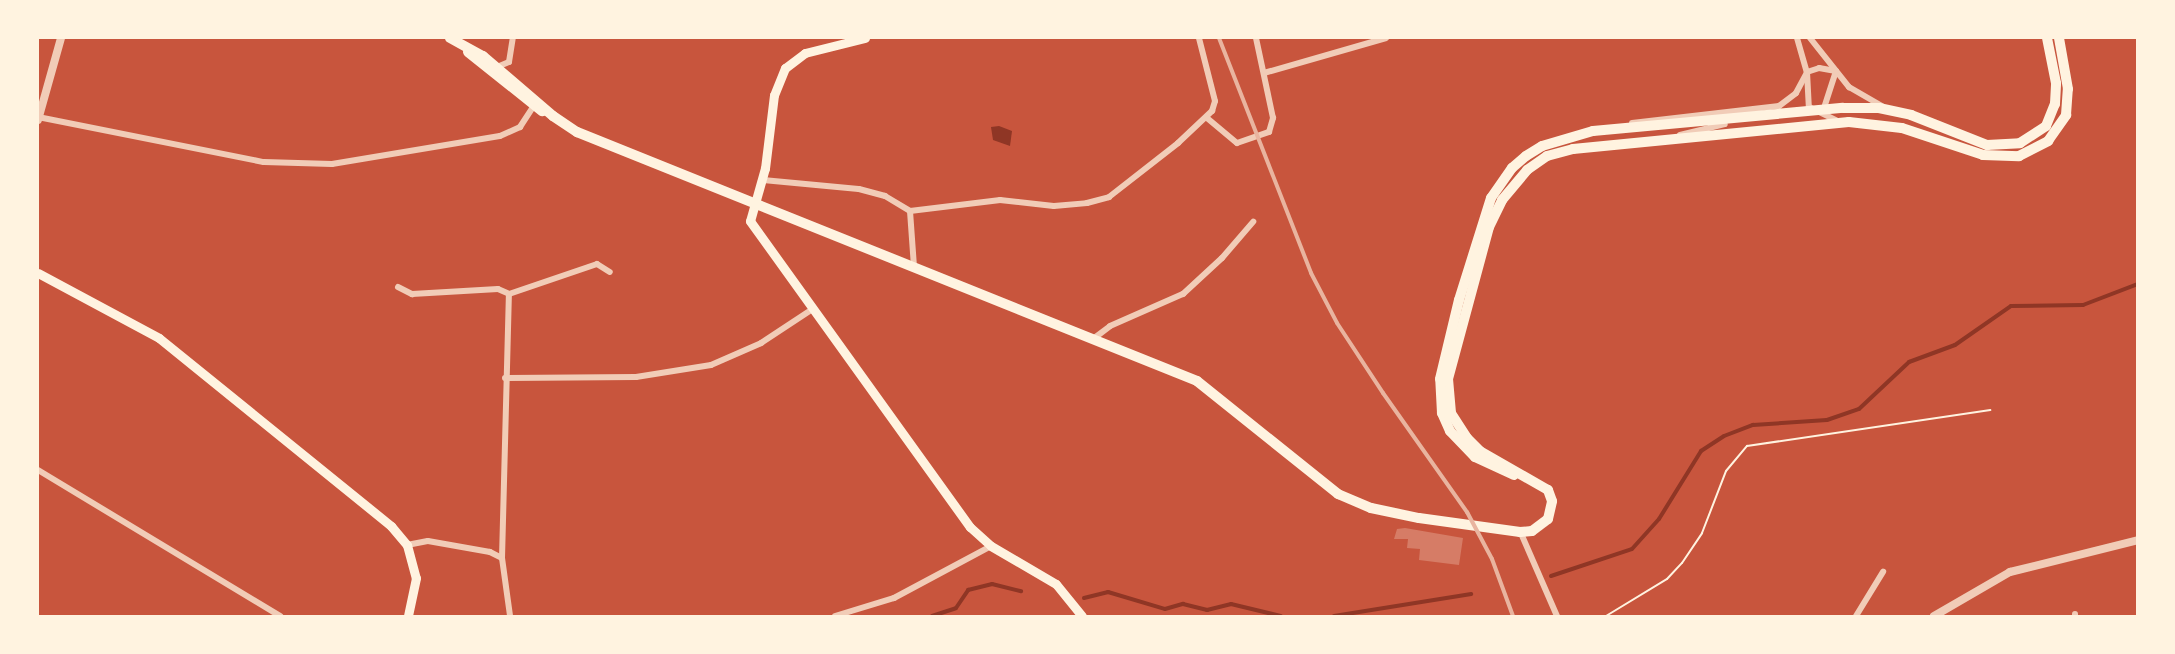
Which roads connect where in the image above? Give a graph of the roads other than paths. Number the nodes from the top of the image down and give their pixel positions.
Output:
1 (60, 38) edge
2 (513, 38) edge
3 (865, 38) edge
4 (1198, 38) edge
5 (1256, 38) edge
6 (1386, 38) edge
7 (1797, 38) edge
8 (1810, 38) edge
9 (2047, 38) edge
10 (2059, 38) edge
11 (454, 40) edge
12 (497, 67) junction
13 (1836, 71) junction
14 (1807, 72) junction
15 (1264, 73) junction
16 (535, 104) junction
17 (1816, 110) junction
18 (1893, 111) junction
19 (38, 118) edge
20 (1207, 118) junction
21 (1849, 122) junction
22 (1593, 131) junction
23 (1666, 139) junction
24 (762, 180) junction
25 (754, 205) junction
26 (910, 211) junction
27 (1253, 222) dead end
28 (914, 268) junction
29 (610, 272) dead end
30 (38, 273) edge
31 (398, 287) dead end
32 (509, 294) junction
33 (811, 310) junction
34 (1092, 339) junction
35 (505, 378) junction
36 (38, 470) edge
37 (1520, 530) junction
38 (2138, 540) edge
39 (407, 545) junction
40 (991, 546) junction
41 (502, 558) junction
42 (1883, 572) dead end
43 (280, 616) edge
44 (408, 616) edge
45 (510, 616) edge
46 (835, 616) edge
47 (1082, 616) edge
48 (1557, 616) edge
49 (1856, 616) edge
50 (1934, 616) edge

1 - 19 street
2 - 12 street
3 - 24 main road
4 - 20 street
5 - 15 street
6 - 15 street
7 - 14 street
8 - 13 street
9 - 18 main road
10 - 21 main road
11 - 12 main road
11 - 16 main road
12 - 16 main road
13 - 14 street
13 - 17 street
13 - 18 street
14 - 17 street
14 - 22 street
15 - 20 street
16 - 19 street
16 - 25 main road
17 - 18 main road
17 - 21 street
17 - 22 main road
17 - 23 street
20 - 26 street
21 - 23 main road
22 - 37 main road
23 - 37 main road
24 - 25 main road
24 - 26 street
25 - 28 main road
25 - 33 main road
26 - 28 street
27 - 34 street
28 - 34 main road
29 - 32 street
30 - 39 main road
31 - 32 street
32 - 35 street
33 - 35 street
33 - 40 main road
34 - 37 main road
35 - 41 street
36 - 43 street
37 - 48 street
38 - 50 street
39 - 41 street
39 - 44 main road
40 - 46 street
40 - 47 main road
41 - 45 street
42 - 49 street

